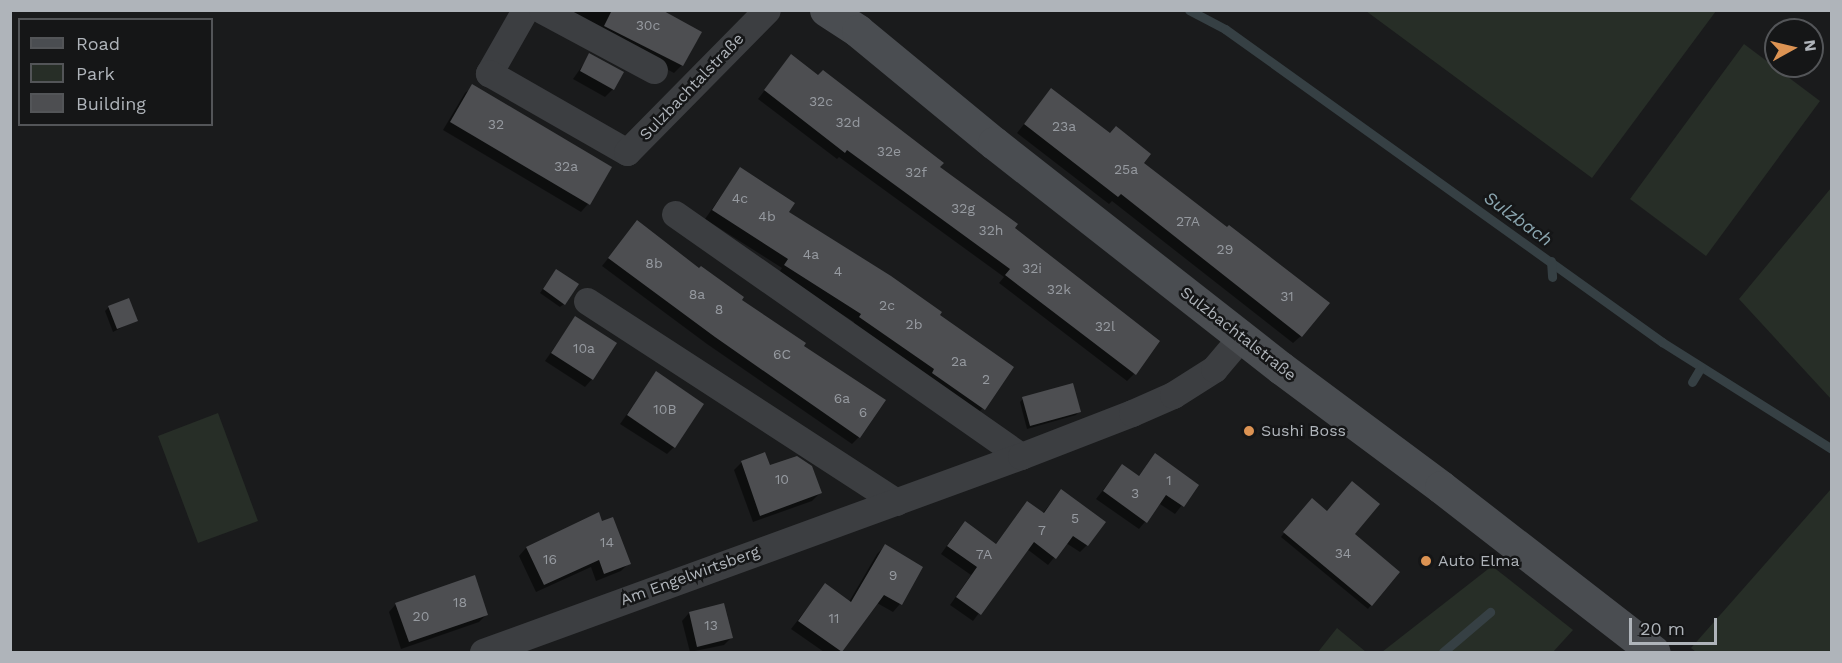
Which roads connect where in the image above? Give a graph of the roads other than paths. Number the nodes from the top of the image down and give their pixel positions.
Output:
1 (525, 10) edge
2 (542, 10) edge
3 (767, 10) edge
4 (826, 10) edge
5 (654, 70) dead end
6 (675, 214) dead end
7 (587, 301) dead end
8 (1241, 336) junction
9 (1021, 456) junction
10 (897, 502) junction
11 (483, 652) edge
12 (1654, 652) edge

1 - 3 street, Sulzbachtalstraße
2 - 5 street
4 - 8 main road, Sulzbachtalstraße
6 - 9 street
7 - 10 street
8 - 9 street, Am Engelwirtsberg
8 - 12 main road, Sulzbachtalstraße
9 - 10 street, Am Engelwirtsberg
10 - 11 street, Am Engelwirtsberg

